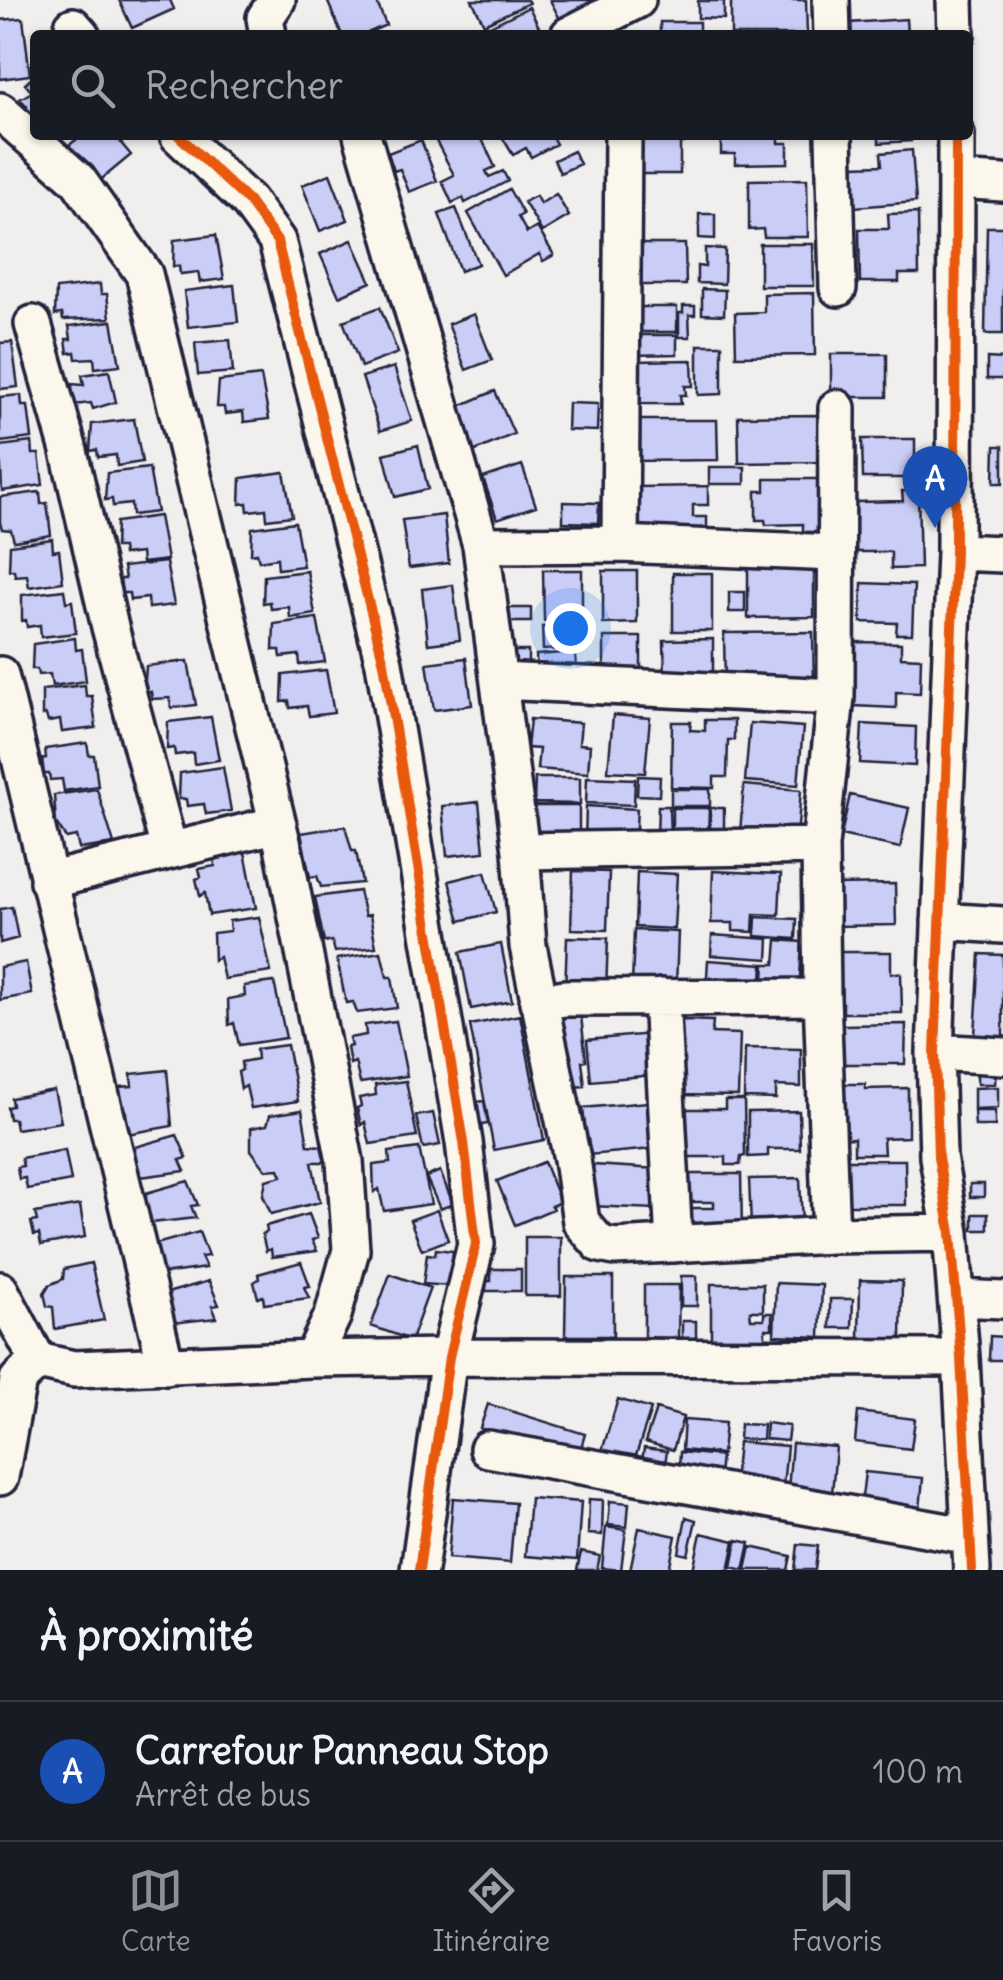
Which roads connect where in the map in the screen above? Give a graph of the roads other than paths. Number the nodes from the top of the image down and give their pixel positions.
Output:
1 (277, 0) edge
2 (831, 0) edge
3 (955, 0) edge
4 (628, 14) edge
5 (267, 30) edge
6 (583, 30) edge
7 (832, 30) edge
8 (956, 30) edge
9 (0, 111) edge
10 (30, 138) edge
11 (33, 140) edge
12 (183, 140) edge
13 (363, 140) edge
14 (623, 140) edge
15 (834, 140) edge
16 (956, 140) edge
17 (956, 180) junction
18 (1003, 182) edge
19 (838, 288) dead end
20 (33, 324) dead end
21 (837, 408) dead end
22 (620, 544) junction
23 (481, 545) junction
24 (835, 552) junction
25 (956, 552) junction
26 (1003, 554) edge
27 (0, 676) edge
28 (499, 681) junction
29 (836, 697) junction
30 (278, 824) junction
31 (820, 846) junction
32 (169, 849) junction
33 (521, 851) junction
34 (48, 881) junction
35 (940, 920) junction
36 (1003, 925) edge
37 (822, 997) junction
38 (661, 998) junction
39 (538, 1002) junction
40 (934, 1052) junction
41 (1003, 1056) edge
42 (950, 1233) junction
43 (831, 1235) junction
44 (674, 1244) junction
45 (0, 1290) edge
46 (957, 1298) junction
47 (1003, 1300) edge
48 (449, 1357) junction
49 (962, 1358) junction
50 (312, 1359) junction
51 (38, 1361) junction
52 (166, 1366) junction
53 (488, 1449) dead end
54 (0, 1477) edge
55 (971, 1553) edge
56 (420, 1570) edge

1 - 5 street
2 - 7 street
3 - 8 street
4 - 6 street
9 - 10 street
11 - 30 street
12 - 48 street
13 - 23 street
14 - 22 street
15 - 19 street
16 - 17 street
17 - 18 street
17 - 25 street
20 - 32 street
21 - 24 street
22 - 23 street
22 - 24 street
23 - 28 street
24 - 29 street
25 - 26 street
25 - 35 street
27 - 34 street
28 - 29 street
28 - 33 street
29 - 31 street
30 - 32 street
30 - 50 street
31 - 33 street
31 - 37 street
32 - 34 street
33 - 39 street
34 - 52 street
35 - 36 street
35 - 40 street
37 - 38 street
37 - 43 street
38 - 39 street
38 - 44 street
39 - 44 street
40 - 41 street
40 - 42 street
42 - 43 street
42 - 46 street
43 - 44 street
45 - 51 street
46 - 47 street
46 - 49 street
48 - 49 street
48 - 50 street
48 - 56 street
49 - 55 street
50 - 52 street
51 - 52 street
51 - 54 street
53 - 55 street

